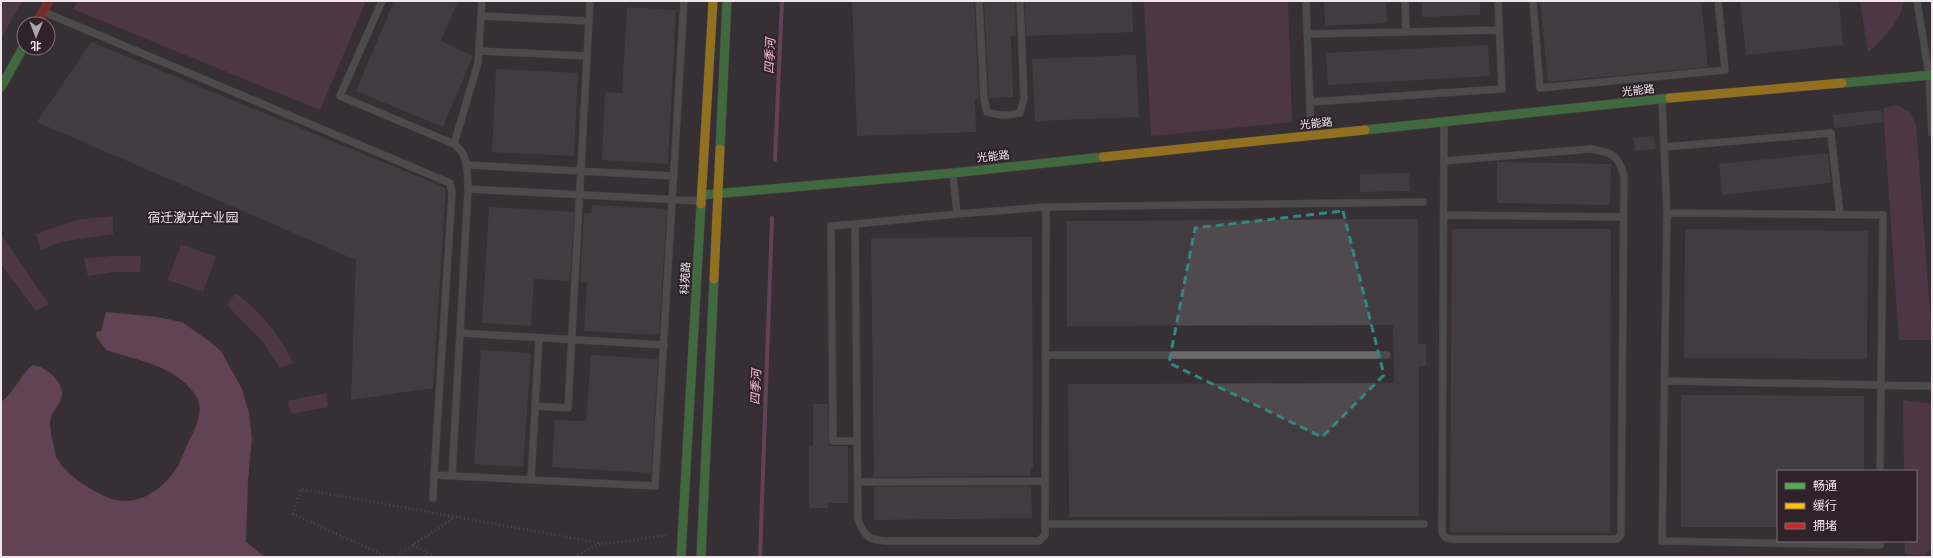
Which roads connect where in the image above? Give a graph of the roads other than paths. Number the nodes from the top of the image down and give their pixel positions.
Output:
1 (49, 1) edge
2 (382, 1) edge
3 (482, 1) edge
4 (590, 1) edge
5 (684, 1) edge
6 (712, 1) edge
7 (727, 1) edge
8 (979, 1) edge
9 (1020, 1) edge
10 (1306, 1) edge
11 (1405, 1) edge
12 (1498, 1) edge
13 (1533, 1) edge
14 (1718, 1) edge
15 (1917, 1) edge
16 (43, 12) junction
17 (41, 16) edge
18 (481, 16) junction
19 (589, 21) junction
20 (1499, 30) junction
21 (1406, 32) junction
22 (1308, 34) junction
23 (479, 52) junction
24 (18, 56) edge
25 (587, 56) junction
26 (1930, 75) edge
27 (1, 87) edge
28 (1662, 100) junction
29 (1310, 102) junction
30 (1444, 122) junction
31 (1932, 133) edge
32 (1311, 136) junction
33 (454, 144) junction
34 (1664, 147) junction
35 (1444, 161) junction
36 (467, 165) junction
37 (581, 171) junction
38 (953, 172) junction
39 (674, 176) junction
40 (468, 189) junction
41 (717, 194) junction
42 (580, 195) junction
43 (702, 199) junction
44 (673, 200) junction
45 (1423, 202) dead end
46 (1046, 207) junction
47 (1667, 213) junction
48 (958, 214) junction
49 (1444, 215) junction
50 (1840, 215) junction
51 (1624, 217) junction
52 (855, 224) junction
53 (460, 333) junction
54 (539, 338) junction
55 (572, 340) junction
56 (664, 345) junction
57 (1045, 355) junction
58 (1387, 355) dead end
59 (1665, 381) junction
60 (1881, 385) junction
61 (1932, 386) edge
62 (535, 406) junction
63 (857, 441) junction
64 (1880, 470) edge
65 (434, 475) junction
66 (452, 476) junction
67 (531, 480) junction
68 (1045, 481) junction
69 (858, 482) junction
70 (433, 498) dead end
71 (1044, 524) junction
72 (1424, 524) dead end
73 (1880, 542) edge
74 (681, 557) edge
75 (701, 557) edge

1 - 16 street
2 - 33 lane
3 - 18 lane
4 - 19 lane
5 - 39 lane
6 - 43 street, 科苑路
7 - 41 street
8 - 9 lane
10 - 22 lane
11 - 21 lane
12 - 20 lane
13 - 14 lane
15 - 26 lane
16 - 17 street
16 - 65 lane
18 - 19 lane
18 - 23 lane
19 - 25 lane
20 - 21 lane
20 - 29 lane
21 - 22 lane
22 - 29 lane
23 - 25 lane
23 - 33 lane
24 - 27 street
25 - 37 lane
26 - 28 street, 光能路
26 - 31 lane
28 - 30 street, 光能路
28 - 34 lane
29 - 32 lane
30 - 32 street, 光能路
30 - 35 lane
32 - 38 street, 光能路
33 - 36 lane
34 - 47 lane
34 - 50 lane
35 - 49 lane
35 - 51 lane
36 - 37 lane
36 - 40 lane
37 - 39 lane
37 - 42 lane
38 - 41 street, 光能路
38 - 48 lane
39 - 44 lane
40 - 42 lane
40 - 53 lane
41 - 43 street, 光能路
41 - 75 street
42 - 44 lane
42 - 55 lane
43 - 44 lane
43 - 74 street, 科苑路
44 - 56 lane
45 - 46 lane
46 - 48 lane
46 - 57 lane
47 - 50 lane
47 - 59 lane
48 - 52 lane
49 - 51 lane
49 - 51 lane
50 - 60 lane
52 - 63 lane
52 - 63 lane
53 - 54 lane
53 - 66 lane
54 - 55 lane
54 - 62 lane
55 - 56 lane
55 - 62 lane
56 - 67 lane
57 - 58 lane
57 - 68 lane
59 - 60 lane
59 - 73 lane
60 - 61 lane
60 - 64 lane
62 - 67 lane
63 - 69 lane
65 - 66 lane
65 - 70 lane
66 - 67 lane
68 - 69 lane
68 - 71 lane
69 - 71 lane
71 - 72 lane

